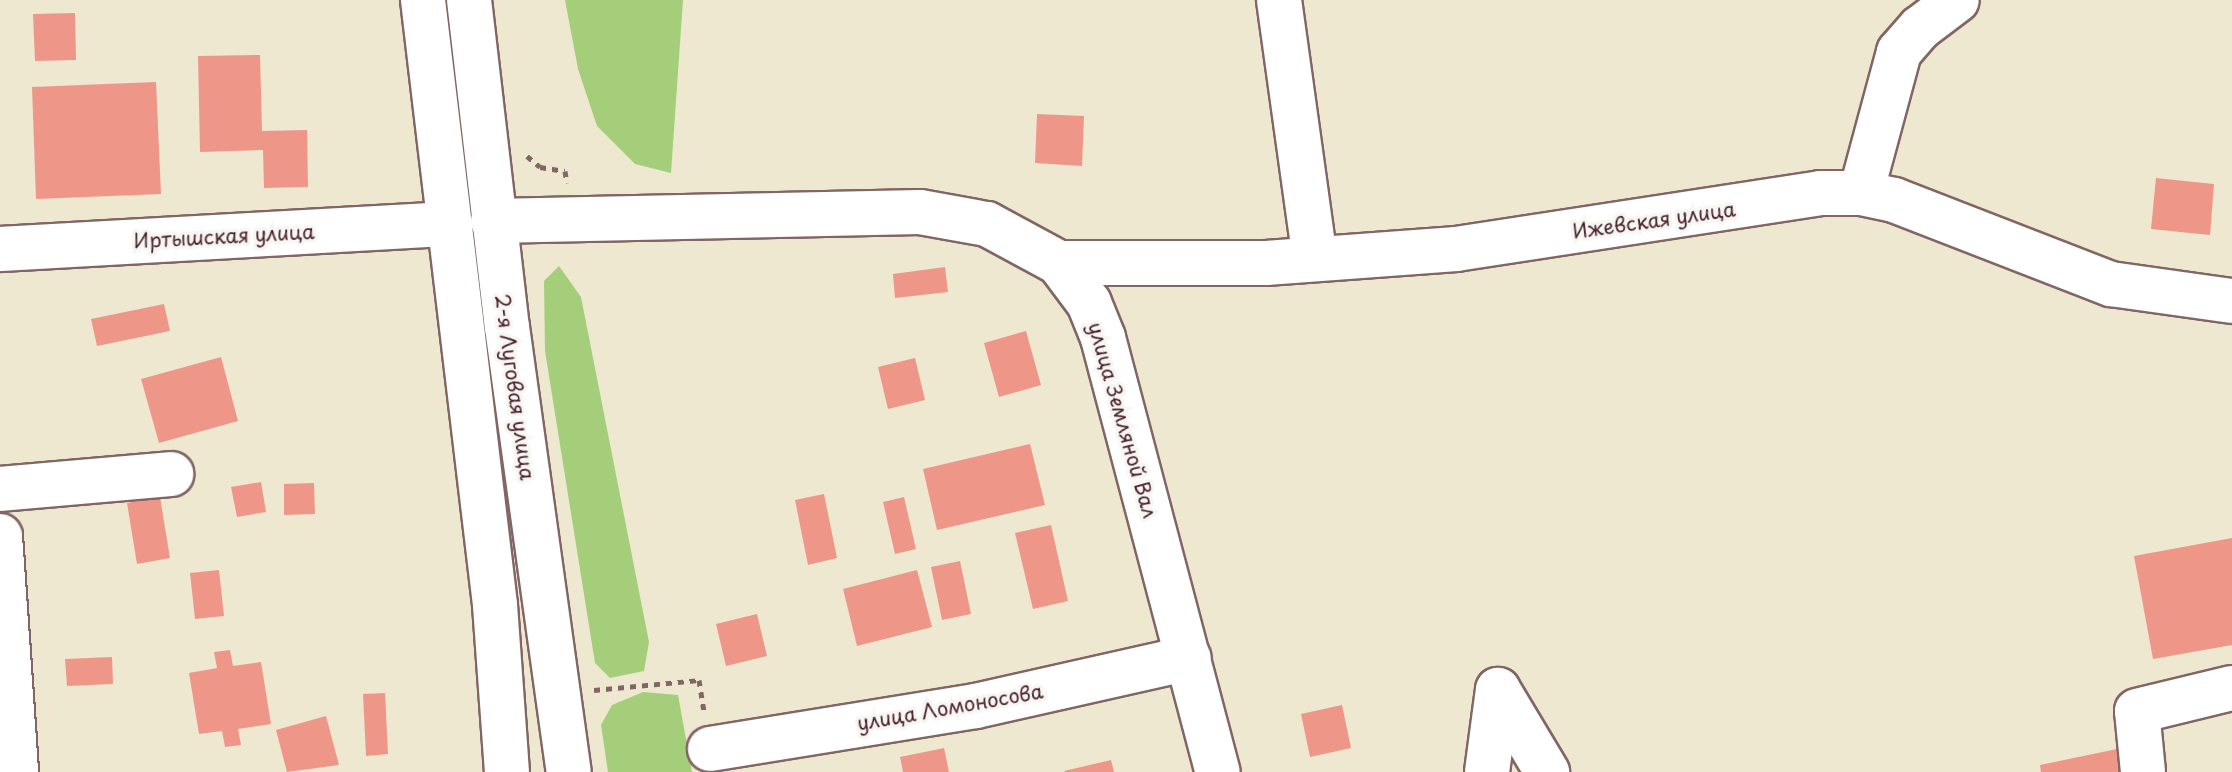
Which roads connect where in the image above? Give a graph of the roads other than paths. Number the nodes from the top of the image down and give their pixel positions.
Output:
1 (423, 0) edge
2 (469, 0) edge
3 (1279, 0) edge
4 (1957, 0) edge
5 (1861, 193) junction
6 (493, 221) junction
7 (449, 224) junction
8 (0, 249) edge
9 (1315, 259) junction
10 (1059, 263) junction
11 (2232, 301) edge
12 (171, 474) dead end
13 (0, 489) edge
14 (0, 536) edge
15 (1189, 658) junction
16 (2232, 688) edge
17 (710, 749) dead end
18 (16, 772) edge
19 (507, 772) edge
20 (569, 772) edge
21 (1218, 772) edge
22 (1487, 772) edge
23 (1547, 772) edge
24 (2143, 772) edge

1 - 7 street
2 - 6 street, 2-я Луговая улица
3 - 9 street
4 - 5 street
5 - 9 street, Ижевская улица
5 - 11 street, Ижевская улица
6 - 7 street, Иртышская улица
6 - 10 street, улица Земляной Вал
6 - 20 street, 2-я Луговая улица
7 - 8 street, Иртышская улица
7 - 19 street
9 - 10 street, Ижевская улица
10 - 15 street, улица Земляной Вал
12 - 13 street
14 - 18 street
15 - 17 street, улица Ломоносова
15 - 21 street, улица Земляной Вал
16 - 24 street
22 - 23 street

